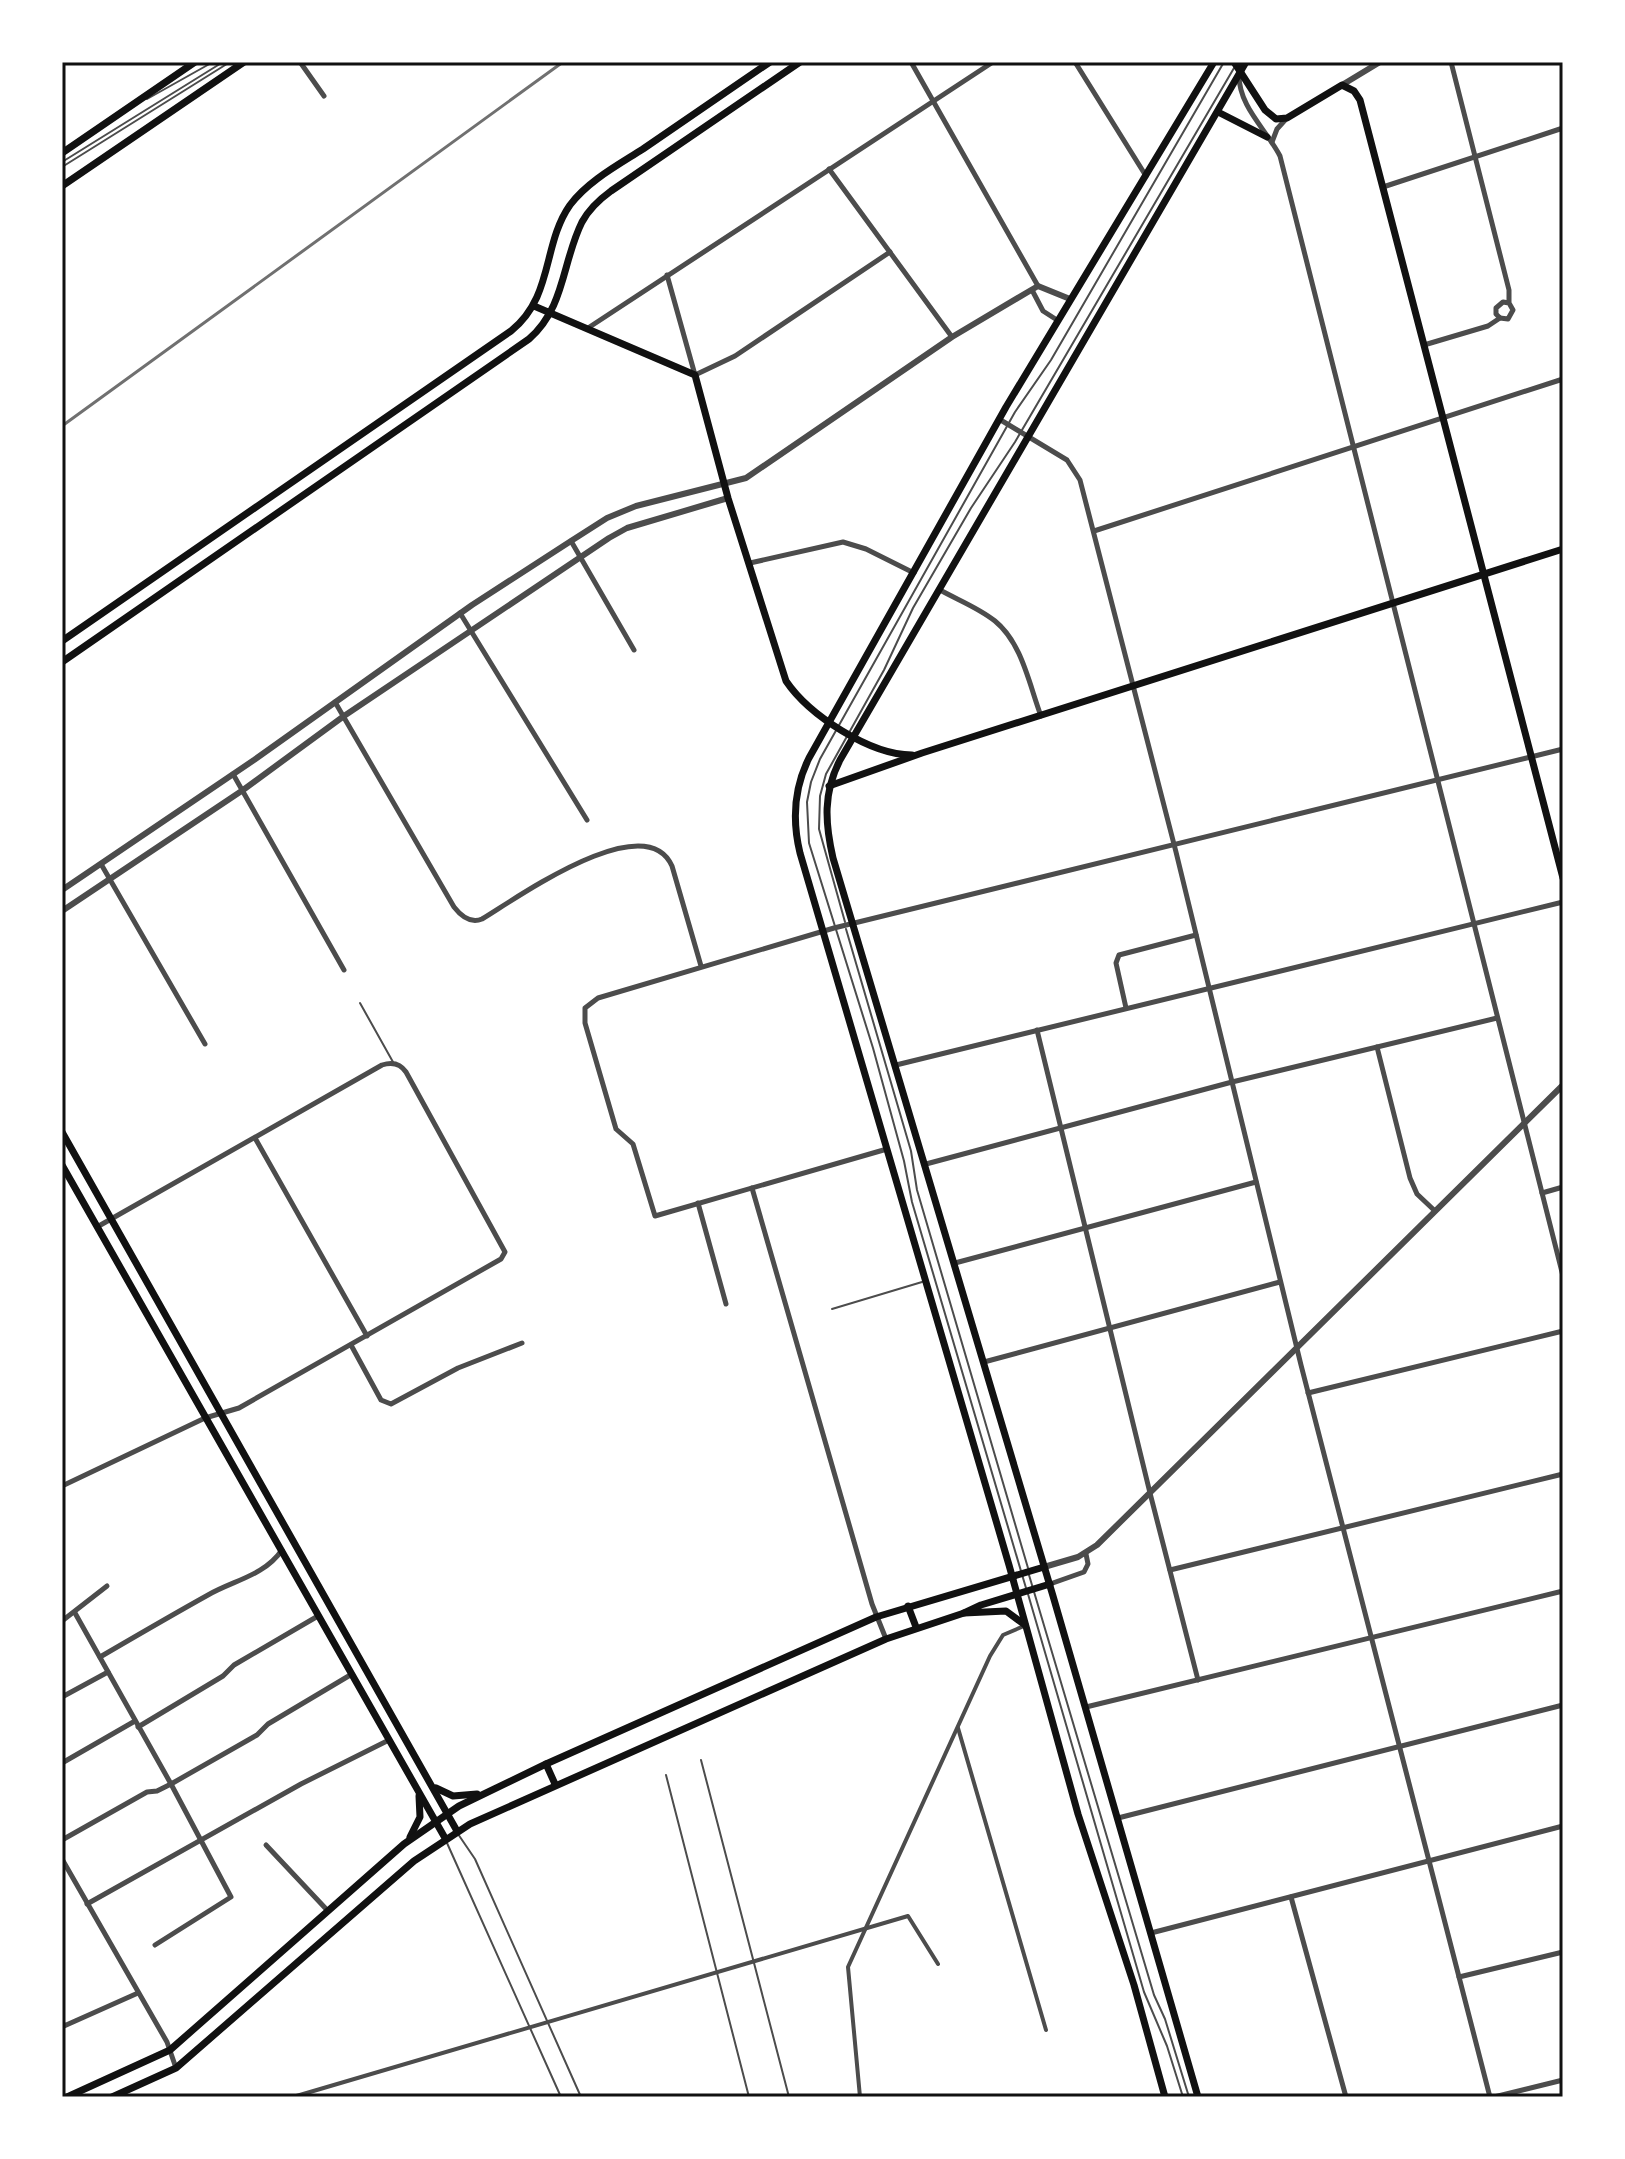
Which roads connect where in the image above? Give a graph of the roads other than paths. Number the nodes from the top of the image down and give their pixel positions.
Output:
1 (195, 62) edge
2 (213, 62) edge
3 (223, 62) edge
4 (230, 62) edge
5 (244, 62) edge
6 (300, 62) edge
7 (770, 62) edge
8 (911, 62) edge
9 (993, 62) edge
10 (1075, 62) edge
11 (1214, 62) edge
12 (1224, 62) edge
13 (1246, 62) edge
14 (1380, 62) edge
15 (1451, 62) edge
16 (794, 64) edge
17 (1236, 66) edge
18 (1342, 85) junction
19 (324, 96) dead end
20 (932, 102) junction
21 (129, 107) junction
22 (1218, 112) junction
23 (1287, 118) junction
24 (1563, 128) edge
25 (1269, 140) junction
26 (652, 142) junction
27 (62, 153) edge
28 (660, 157) junction
29 (1475, 157) junction
30 (62, 162) edge
31 (62, 167) edge
32 (829, 169) junction
33 (1146, 177) junction
34 (62, 186) edge
35 (1383, 187) junction
36 (890, 252) junction
37 (667, 275) junction
38 (1035, 287) junction
39 (1070, 299) junction
40 (1509, 303) junction
41 (534, 306) junction
42 (551, 313) junction
43 (1500, 318) junction
44 (1057, 320) junction
45 (588, 328) junction
46 (952, 337) junction
47 (491, 345) junction
48 (1424, 345) junction
49 (494, 364) junction
50 (695, 375) junction
51 (1563, 379) edge
52 (999, 419) junction
53 (1443, 419) junction
54 (1009, 424) junction
55 (1025, 434) junction
56 (1352, 448) junction
57 (724, 483) junction
58 (728, 498) junction
59 (1094, 531) junction
60 (210, 539) junction
61 (571, 541) junction
62 (1563, 549) edge
63 (220, 553) junction
64 (186, 555) junction
65 (581, 557) junction
66 (750, 563) junction
67 (196, 569) junction
68 (914, 573) junction
69 (1484, 576) junction
70 (940, 590) junction
71 (1392, 605) junction
72 (460, 613) junction
73 (472, 632) junction
74 (62, 641) edge
75 (634, 650) dead end
76 (62, 662) edge
77 (1134, 686) junction
78 (334, 702) junction
79 (344, 716) junction
80 (1041, 716) junction
81 (830, 722) junction
82 (839, 728) junction
83 (852, 735) junction
84 (1563, 749) edge
85 (922, 753) junction
86 (1531, 757) junction
87 (233, 774) junction
88 (1437, 780) junction
89 (829, 786) junction
90 (243, 790) junction
91 (587, 820) dead end
92 (1174, 844) junction
93 (101, 864) junction
94 (1563, 878) edge
95 (110, 879) junction
96 (62, 890) edge
97 (1563, 902) edge
98 (62, 911) edge
99 (850, 924) junction
100 (1473, 924) junction
101 (834, 928) junction
102 (824, 931) junction
103 (1196, 935) junction
104 (701, 966) junction
105 (344, 970) dead end
106 (1209, 988) junction
107 (360, 1003) dead end
108 (1126, 1008) junction
109 (1497, 1018) junction
110 (1037, 1030) junction
111 (205, 1044) dead end
112 (1377, 1047) junction
113 (394, 1063) junction
114 (896, 1065) junction
115 (1232, 1082) junction
116 (1563, 1085) edge
117 (1524, 1123) junction
118 (1062, 1128) junction
119 (62, 1132) edge
120 (255, 1138) junction
121 (888, 1148) junction
122 (926, 1164) junction
123 (62, 1165) edge
124 (1256, 1182) junction
125 (1563, 1187) edge
126 (752, 1188) junction
127 (1542, 1193) junction
128 (698, 1203) junction
129 (1435, 1211) junction
130 (112, 1219) junction
131 (97, 1227) junction
132 (1086, 1228) junction
133 (955, 1263) junction
134 (1563, 1276) edge
135 (927, 1280) junction
136 (1281, 1282) junction
137 (726, 1304) dead end
138 (832, 1309) dead end
139 (1111, 1328) junction
140 (1563, 1331) edge
141 (367, 1336) junction
142 (522, 1343) dead end
143 (351, 1345) junction
144 (1297, 1347) junction
145 (984, 1362) junction
146 (1308, 1393) junction
147 (221, 1413) junction
148 (205, 1418) junction
149 (1563, 1474) edge
150 (62, 1486) edge
151 (1150, 1493) junction
152 (1343, 1528) junction
153 (282, 1550) junction
154 (1086, 1554) junction
155 (1044, 1567) junction
156 (1170, 1570) junction
157 (1025, 1573) junction
158 (1012, 1576) junction
159 (1050, 1584) junction
160 (107, 1586) dead end
161 (1030, 1590) junction
162 (1563, 1591) edge
163 (1017, 1593) junction
164 (908, 1606) junction
165 (75, 1613) junction
166 (964, 1613) junction
167 (318, 1616) junction
168 (876, 1617) junction
169 (62, 1621) edge
170 (1026, 1625) junction
171 (916, 1627) junction
172 (1372, 1638) junction
173 (886, 1639) junction
174 (100, 1657) junction
175 (108, 1672) junction
176 (352, 1674) junction
177 (1198, 1680) junction
178 (62, 1697) edge
179 (1563, 1705) edge
180 (1086, 1707) junction
181 (137, 1724) junction
182 (957, 1726) junction
183 (390, 1739) junction
184 (1400, 1747) junction
185 (701, 1760) dead end
186 (62, 1763) edge
187 (546, 1764) junction
188 (666, 1775) dead end
189 (429, 1781) junction
190 (171, 1784) junction
191 (555, 1784) junction
192 (416, 1787) junction
193 (483, 1793) junction
194 (447, 1813) junction
195 (1118, 1818) junction
196 (435, 1821) junction
197 (1563, 1826) edge
198 (457, 1831) junction
199 (445, 1838) junction
200 (62, 1840) edge
201 (200, 1841) junction
202 (404, 1844) junction
203 (266, 1845) dead end
204 (62, 1859) edge
205 (1429, 1861) junction
206 (1291, 1897) junction
207 (87, 1904) junction
208 (328, 1911) junction
209 (867, 1929) junction
210 (1151, 1933) junction
211 (155, 1945) dead end
212 (1563, 1952) edge
213 (754, 1961) junction
214 (938, 1964) dead end
215 (261, 1971) junction
216 (717, 1971) junction
217 (1459, 1977) junction
218 (274, 1984) junction
219 (138, 1993) junction
220 (548, 2023) junction
221 (63, 2024) edge
222 (530, 2029) junction
223 (1046, 2030) dead end
224 (170, 2050) junction
225 (176, 2068) junction
226 (1563, 2080) edge
227 (67, 2097) edge
228 (112, 2097) edge
229 (293, 2097) edge
230 (561, 2097) edge
231 (581, 2097) edge
232 (749, 2097) edge
233 (789, 2097) edge
234 (860, 2097) edge
235 (1165, 2097) edge
236 (1183, 2097) edge
237 (1189, 2097) edge
238 (1198, 2097) edge
239 (1346, 2097) edge
240 (1492, 2097) edge

1 - 21 main road
2 - 21 lane
3 - 30 lane
4 - 31 lane
5 - 34 main road
6 - 19 street
7 - 26 main road
8 - 20 street
9 - 20 street
10 - 33 street
11 - 33 main road
12 - 54 lane
13 - 17 main road
14 - 18 street
15 - 29 street
16 - 28 main road
17 - 22 main road
17 - 23 main road
17 - 25 street
17 - 55 lane
18 - 23 main road
18 - 35 main road
20 - 32 street
20 - 38 street
21 - 27 main road
22 - 25 main road
22 - 55 main road
23 - 25 street
24 - 29 street
25 - 56 street
26 - 28 main road
26 - 41 main road
28 - 42 main road
29 - 35 street
29 - 40 street
32 - 36 street
32 - 37 street
33 - 39 main road
35 - 48 main road
36 - 46 street
36 - 50 street
37 - 45 street
37 - 50 street
38 - 39 street
38 - 44 street
38 - 46 street
39 - 44 main road
40 - 43 street
40 - 43 street
41 - 42 main road
41 - 47 main road
42 - 45 main road
42 - 49 main road
43 - 48 street
44 - 52 main road
45 - 50 main road
46 - 57 street
47 - 49 main road
47 - 60 main road
48 - 53 main road
49 - 63 main road
50 - 57 main road
51 - 53 street
52 - 54 street
52 - 68 main road
53 - 56 street
53 - 69 main road
54 - 55 street
54 - 82 lane
55 - 59 street
55 - 70 main road
55 - 83 lane
56 - 59 street
56 - 71 street
57 - 58 main road
57 - 61 street
58 - 65 street
58 - 66 main road
59 - 77 street
60 - 63 main road
60 - 64 main road
61 - 65 street
61 - 72 street
62 - 69 main road
63 - 67 main road
64 - 67 main road
64 - 74 main road
65 - 73 street
65 - 75 street
66 - 68 street
66 - 81 main road
67 - 76 main road
68 - 81 main road
69 - 71 main road
69 - 86 main road
70 - 80 street
70 - 83 main road
71 - 77 main road
71 - 88 street
72 - 73 street
72 - 78 street
73 - 79 street
73 - 91 street
77 - 80 main road
77 - 92 street
78 - 79 street
78 - 87 street
79 - 90 street
79 - 104 street
80 - 85 main road
81 - 82 main road
81 - 102 main road
82 - 83 main road
82 - 101 lane
83 - 85 main road
83 - 89 main road
83 - 99 lane
84 - 86 street
85 - 89 main road
86 - 88 street
86 - 94 main road
87 - 90 street
87 - 93 street
88 - 92 street
88 - 100 street
89 - 99 main road
90 - 95 street
90 - 105 street
92 - 99 street
92 - 103 street
93 - 95 street
93 - 96 street
95 - 98 street
95 - 111 street
97 - 100 street
99 - 101 street
99 - 114 main road
99 - 157 lane
100 - 106 street
100 - 109 street
101 - 102 street
101 - 157 lane
102 - 104 street
102 - 121 main road
103 - 106 street
103 - 108 street
104 - 128 street
106 - 108 street
106 - 115 street
107 - 113 lane
108 - 110 street
109 - 112 street
109 - 117 street
110 - 114 street
110 - 118 street
112 - 115 street
112 - 129 street
113 - 120 street
113 - 141 street
114 - 122 main road
115 - 118 street
115 - 124 street
116 - 117 street
117 - 127 street
117 - 129 street
118 - 122 street
118 - 132 street
119 - 130 main road
120 - 130 street
120 - 141 street
121 - 126 street
121 - 135 main road
122 - 133 main road
123 - 131 main road
124 - 132 street
124 - 136 street
125 - 127 street
126 - 128 street
126 - 168 street
127 - 134 street
128 - 137 street
129 - 144 street
130 - 131 street
130 - 147 main road
131 - 148 main road
132 - 133 street
132 - 139 street
133 - 145 main road
135 - 138 lane
135 - 158 main road
136 - 139 street
136 - 144 street
139 - 145 street
139 - 151 street
140 - 146 street
141 - 143 street
142 - 143 street
143 - 147 street
144 - 146 street
144 - 151 street
145 - 155 main road
146 - 152 street
147 - 148 street
147 - 189 main road
148 - 150 street
148 - 153 main road
149 - 152 street
151 - 154 street
151 - 156 street
152 - 156 street
152 - 172 street
153 - 167 main road
153 - 174 street
154 - 155 street
154 - 159 street
155 - 157 main road
155 - 159 main road
156 - 177 street
157 - 158 main road
157 - 161 lane
157 - 161 lane
158 - 163 main road
158 - 164 main road
159 - 161 main road
159 - 180 main road
160 - 165 street
161 - 163 main road
161 - 236 lane
161 - 237 lane
162 - 172 street
163 - 166 main road
163 - 170 main road
164 - 168 main road
164 - 171 main road
165 - 169 street
165 - 174 street
166 - 170 main road
166 - 171 main road
167 - 176 main road
167 - 181 street
168 - 173 street
168 - 187 main road
170 - 182 street
170 - 235 main road
171 - 173 main road
172 - 177 street
172 - 184 street
173 - 191 main road
174 - 175 street
175 - 178 street
175 - 181 street
176 - 183 main road
176 - 190 street
177 - 180 street
179 - 184 street
180 - 195 main road
181 - 186 street
181 - 190 street
182 - 209 street
182 - 223 street
183 - 192 main road
183 - 201 street
184 - 195 street
184 - 205 street
185 - 213 lane
187 - 191 main road
187 - 193 main road
188 - 216 lane
189 - 193 main road
189 - 194 main road
190 - 200 street
190 - 201 street
191 - 198 main road
192 - 196 main road
192 - 202 main road
193 - 194 main road
194 - 196 main road
194 - 198 main road
195 - 210 main road
196 - 199 main road
196 - 202 main road
197 - 205 street
198 - 199 main road
198 - 220 lane
199 - 218 main road
199 - 222 lane
201 - 207 street
201 - 211 street
202 - 208 main road
203 - 208 street
204 - 207 street
205 - 206 street
205 - 217 street
206 - 210 street
206 - 239 street
207 - 219 street
208 - 215 main road
209 - 213 street
209 - 214 street
209 - 234 street
210 - 238 main road
212 - 217 street
213 - 216 street
213 - 233 lane
215 - 218 main road
215 - 224 main road
216 - 220 street
216 - 232 lane
217 - 240 street
218 - 225 main road
219 - 221 street
219 - 224 street
220 - 222 street
220 - 231 lane
222 - 229 street
222 - 230 lane
224 - 225 street
224 - 227 main road
225 - 228 main road
226 - 240 street

